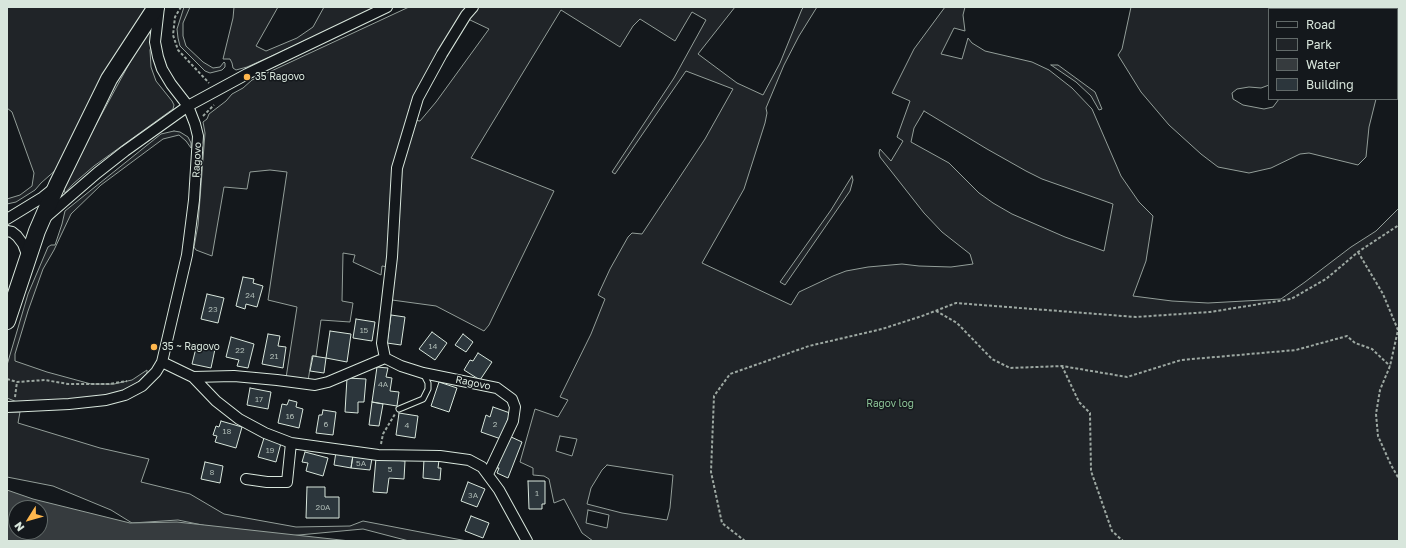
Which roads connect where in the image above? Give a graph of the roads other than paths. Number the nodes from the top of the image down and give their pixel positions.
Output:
1 (156, 7) edge
2 (159, 7) edge
3 (387, 7) edge
4 (473, 7) edge
5 (188, 106) junction
6 (56, 186) junction
7 (7, 219) edge
8 (42, 221) junction
9 (7, 231) edge
10 (28, 258) junction
11 (7, 321) edge
12 (385, 358) junction
13 (162, 362) junction
14 (423, 373) junction
15 (193, 377) junction
16 (10, 407) edge
17 (399, 409) road end
18 (291, 443) junction
19 (488, 474) junction
20 (246, 479) dead end
21 (527, 541) edge

1 - 6 main road
2 - 5 street, Ragovo
3 - 5 street
4 - 12 street
5 - 8 street
5 - 13 street, Ragovo
6 - 7 street
6 - 8 main road
8 - 10 main road
9 - 10 street
10 - 11 main road
12 - 14 street, Ragovo
12 - 15 street
13 - 15 street
13 - 16 street, Ragovo
14 - 17 lane
14 - 19 street, Ragovo
15 - 18 street
18 - 19 street
18 - 20 street
19 - 21 street

